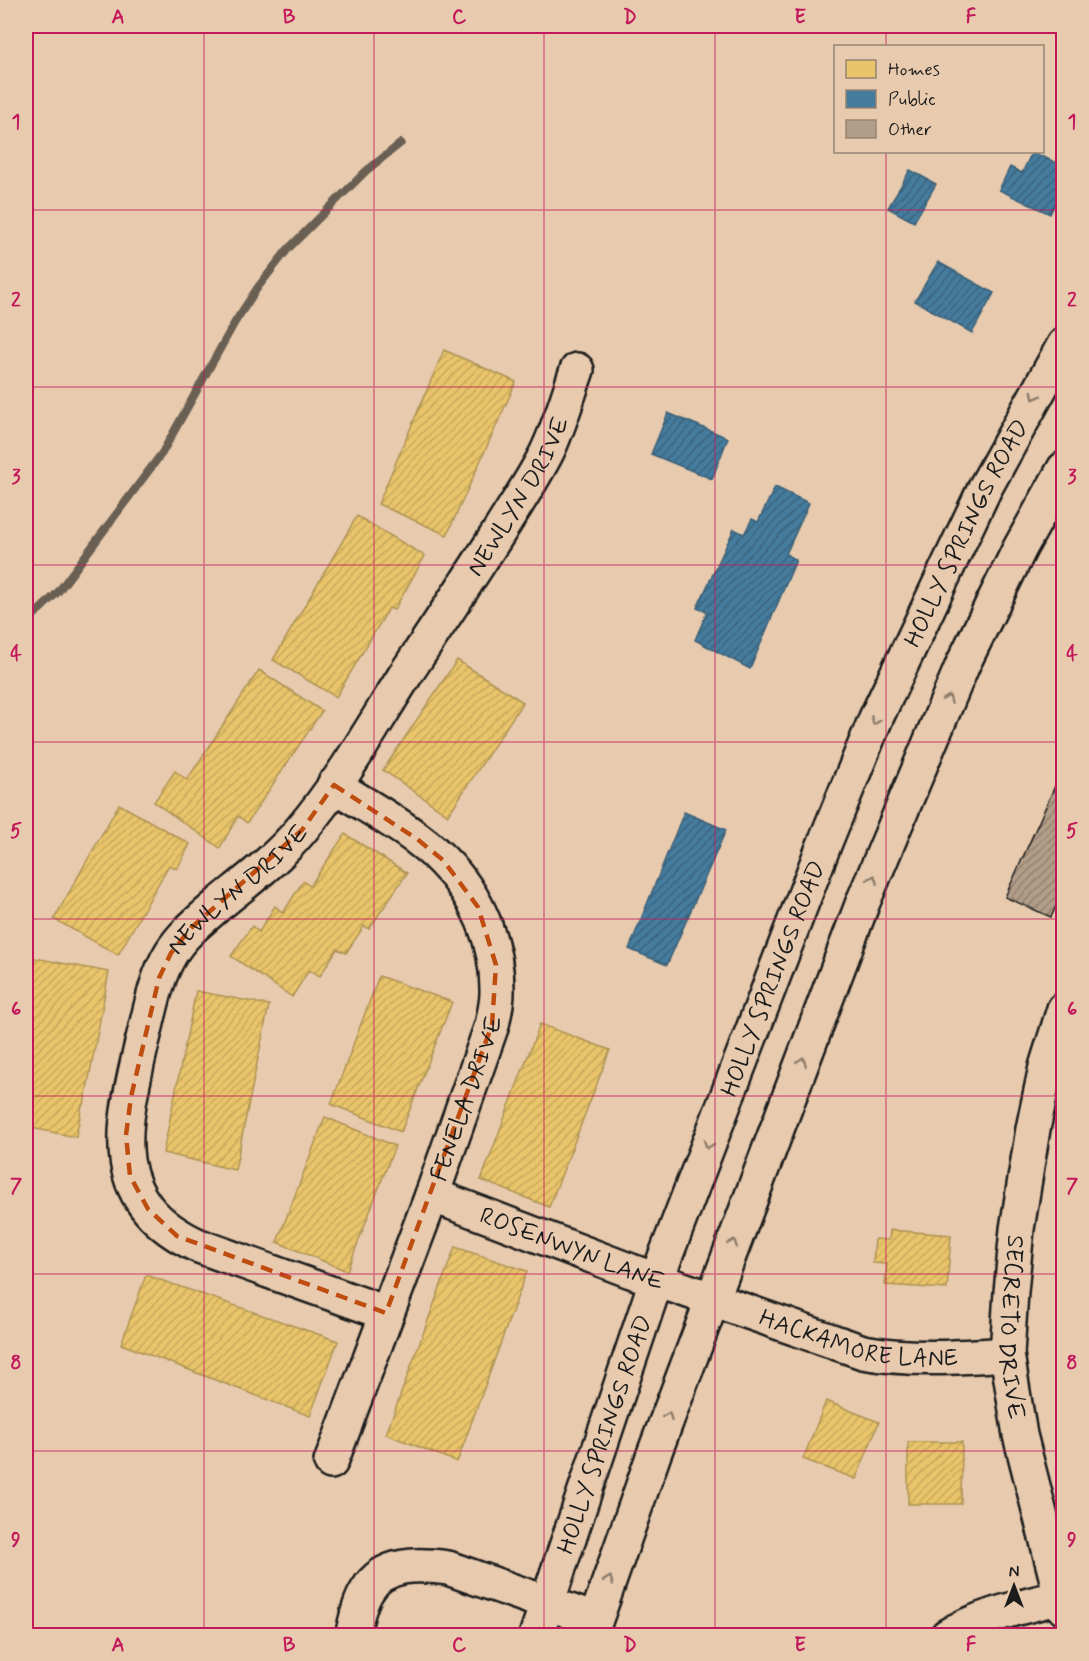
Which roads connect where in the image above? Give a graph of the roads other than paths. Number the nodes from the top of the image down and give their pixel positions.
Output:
1 (1064, 345) edge
2 (577, 370) dead end
3 (1064, 469) edge
4 (334, 785) junction
5 (1064, 1009) edge
6 (1055, 1069) edge
7 (432, 1195) junction
8 (657, 1278) junction
9 (712, 1298) junction
10 (387, 1313) junction
11 (1007, 1354) junction
12 (331, 1462) dead end
13 (547, 1603) junction
14 (1062, 1603) edge
15 (592, 1628) edge
16 (352, 1635) edge
17 (537, 1635) edge
18 (947, 1635) edge

1 -> 8 street, HOLLY SPRINGS ROAD
2 - 4 street, NEWLYN DRIVE
9 -> 3 street
4 - 7 street, FENELA DRIVE
4 - 10 street, NEWLYN DRIVE
5 - 6 street, SECRETO DRIVE
6 - 11 street, SECRETO DRIVE
7 - 8 street, ROSENWYN LANE
7 - 10 street, FENELA DRIVE
8 - 9 street, ROSENWYN LANE
8 - 13 street, HOLLY SPRINGS ROAD
9 - 11 street, HACKAMORE LANE
15 -> 9 street
10 - 12 street, FENELA DRIVE
11 - 14 street, SECRETO DRIVE
13 - 15 street
13 - 16 street
13 - 17 street, HOLLY SPRINGS ROAD
14 - 18 street

